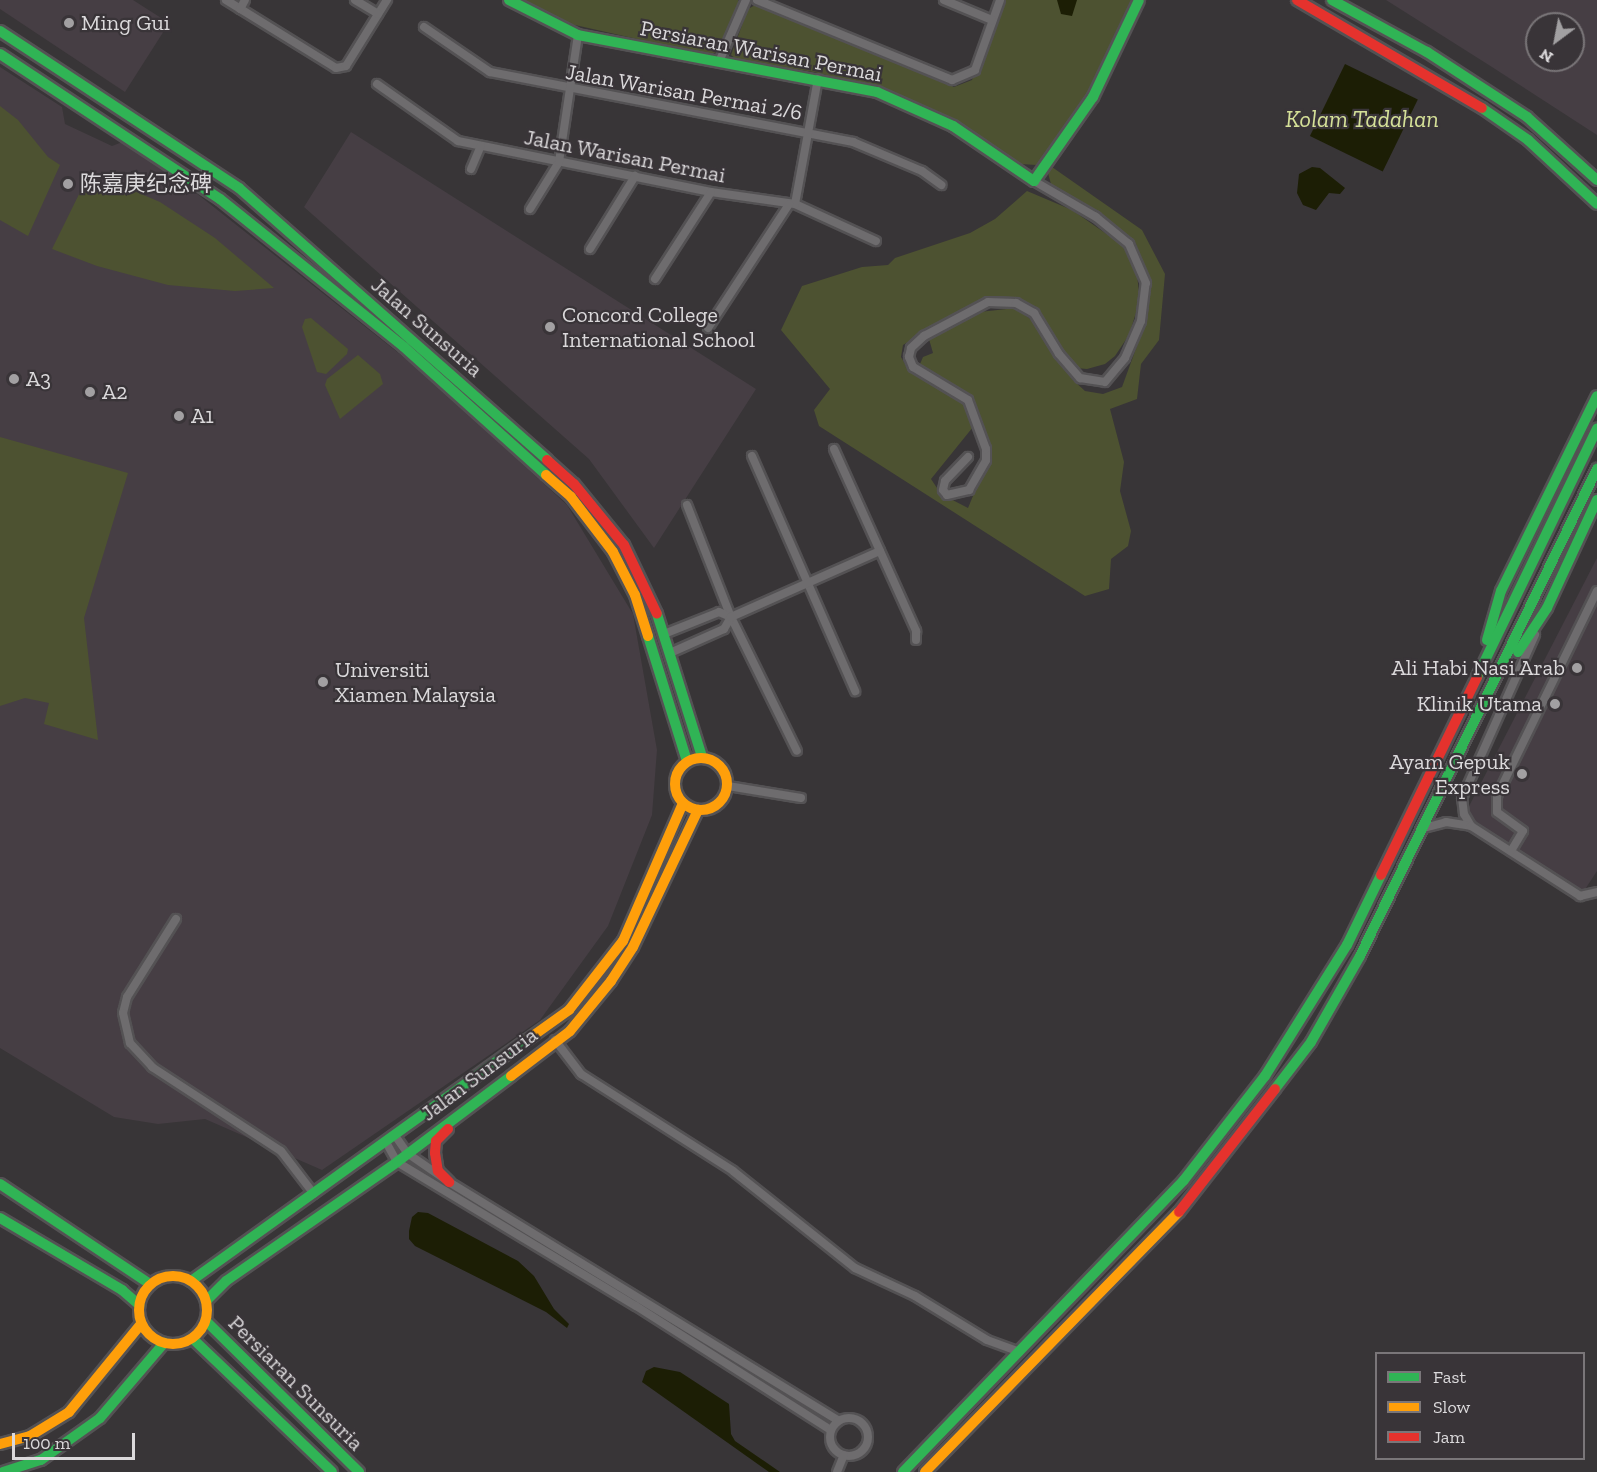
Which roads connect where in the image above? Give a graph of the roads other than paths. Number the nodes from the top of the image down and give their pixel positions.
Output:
1 (226, 0) edge
2 (245, 0) edge
3 (355, 0) edge
4 (387, 0) edge
5 (509, 0) edge
6 (746, 0) edge
7 (757, 0) edge
8 (944, 0) edge
9 (1000, 0) edge
10 (1139, 0) edge
11 (1297, 0) edge
12 (1332, 0) edge
13 (240, 9) junction
14 (378, 14) junction
15 (992, 20) junction
16 (424, 27) dead end
17 (0, 31) edge
18 (578, 35) junction
19 (0, 54) edge
20 (719, 62) junction
21 (818, 79) junction
22 (377, 84) dead end
23 (570, 90) junction
24 (810, 134) junction
25 (481, 146) junction
26 (559, 162) junction
27 (471, 169) dead end
28 (635, 176) junction
29 (1597, 180) edge
30 (1034, 181) junction
31 (941, 185) dead end
32 (711, 192) junction
33 (792, 204) junction
34 (1597, 204) edge
35 (530, 209) dead end
36 (876, 241) dead end
37 (590, 249) dead end
38 (655, 279) dead end
39 (708, 328) dead end
40 (1597, 396) edge
41 (1597, 429) edge
42 (834, 449) dead end
43 (752, 456) dead end
44 (968, 458) dead end
45 (1597, 469) edge
46 (1597, 500) edge
47 (687, 505) dead end
48 (880, 551) junction
49 (808, 583) junction
50 (1597, 591) edge
51 (1547, 608) junction
52 (731, 617) junction
53 (664, 634) junction
54 (916, 640) dead end
55 (670, 653) junction
56 (1477, 677) junction
57 (855, 691) dead end
58 (1489, 696) junction
59 (797, 751) dead end
60 (702, 758) junction
61 (687, 761) junction
62 (728, 786) junction
63 (801, 798) dead end
64 (683, 803) junction
65 (698, 810) junction
66 (1471, 826) junction
67 (1423, 828) junction
68 (1511, 850) junction
69 (1597, 892) edge
70 (176, 919) dead end
71 (555, 1040) junction
72 (516, 1074) junction
73 (396, 1137) junction
74 (387, 1144) junction
75 (407, 1153) junction
76 (397, 1162) junction
77 (449, 1182) junction
78 (0, 1184) edge
79 (314, 1194) junction
80 (0, 1218) edge
81 (191, 1281) junction
82 (150, 1284) junction
83 (206, 1300) junction
84 (139, 1305) junction
85 (206, 1322) junction
86 (141, 1324) junction
87 (193, 1339) junction
88 (164, 1343) junction
89 (1022, 1352) junction
90 (839, 1421) junction
91 (831, 1430) junction
92 (2, 1444) edge
93 (844, 1455) junction
94 (3, 1472) edge
95 (332, 1472) edge
96 (359, 1472) edge
97 (837, 1472) edge
98 (903, 1472) edge
99 (925, 1472) edge

1 - 13 street
2 - 13 street
3 - 14 street
4 - 14 street
5 - 18 main road, Persiaran Warisan Permai
6 - 20 street
7 - 15 street
8 - 15 street
9 - 15 street
10 - 30 main road
11 - 34 main road
12 - 29 main road
13 - 14 street
16 - 23 street, Jalan Warisan Permai 2/6
17 - 53 main road, Jalan Sunsuria
18 - 20 main road, Persiaran Warisan Permai
18 - 23 street
19 - 61 main road, Jalan Sunsuria
20 - 21 main road, Persiaran Warisan Permai
21 - 24 street
21 - 30 main road, Persiaran Warisan Permai
22 - 25 street, Jalan Warisan Permai
23 - 24 street, Jalan Warisan Permai 2/6
23 - 26 street
24 - 31 street, Jalan Warisan Permai 2/6
24 - 33 street
25 - 26 street, Jalan Warisan Permai
25 - 27 street
26 - 28 street, Jalan Warisan Permai
26 - 35 street
28 - 32 street, Jalan Warisan Permai
28 - 37 street
30 - 44 street
32 - 33 street, Jalan Warisan Permai
32 - 38 street
33 - 36 street, Jalan Warisan Permai
33 - 39 street
40 - 56 main road
41 - 56 main road
42 - 48 street
43 - 49 street
45 - 58 main road
46 - 51 main road
47 - 52 street
48 - 49 street
48 - 54 street
49 - 52 street
49 - 57 street
50 - 68 street
51 - 58 main road
51 - 66 street
52 - 53 street
52 - 55 street
52 - 59 street
53 - 55 main road, Jalan Sunsuria
55 - 60 main road, Jalan Sunsuria
56 - 89 main road
58 - 67 main road
60 - 61 main road
60 - 62 main road
61 - 64 main road
62 - 63 street
62 - 65 main road
64 - 65 main road
64 - 73 main road, Jalan Sunsuria
65 - 71 main road, Jalan Sunsuria
66 - 67 street
66 - 68 street
67 - 99 main road
68 - 69 street
70 - 79 street
71 - 72 main road, Jalan Sunsuria
71 - 89 street
72 - 75 main road, Jalan Sunsuria
72 - 77 main road
73 - 74 main road, Jalan Sunsuria
73 - 75 street
74 - 76 street
74 - 79 main road, Jalan Sunsuria
75 - 76 main road, Jalan Sunsuria
75 - 77 street
76 - 83 main road, Jalan Sunsuria
76 - 91 street
77 - 90 street
78 - 82 main road
79 - 81 main road, Jalan Sunsuria
80 - 84 main road
81 - 82 main road
81 - 83 main road
82 - 84 main road
83 - 85 main road
84 - 86 main road
85 - 87 main road
85 - 96 main road, Persiaran Sunsuria
86 - 88 main road
86 - 92 main road
87 - 88 main road
87 - 95 main road, Persiaran Sunsuria
88 - 94 main road
89 - 98 main road
90 - 91 street
90 - 93 street
91 - 93 street
93 - 97 street

